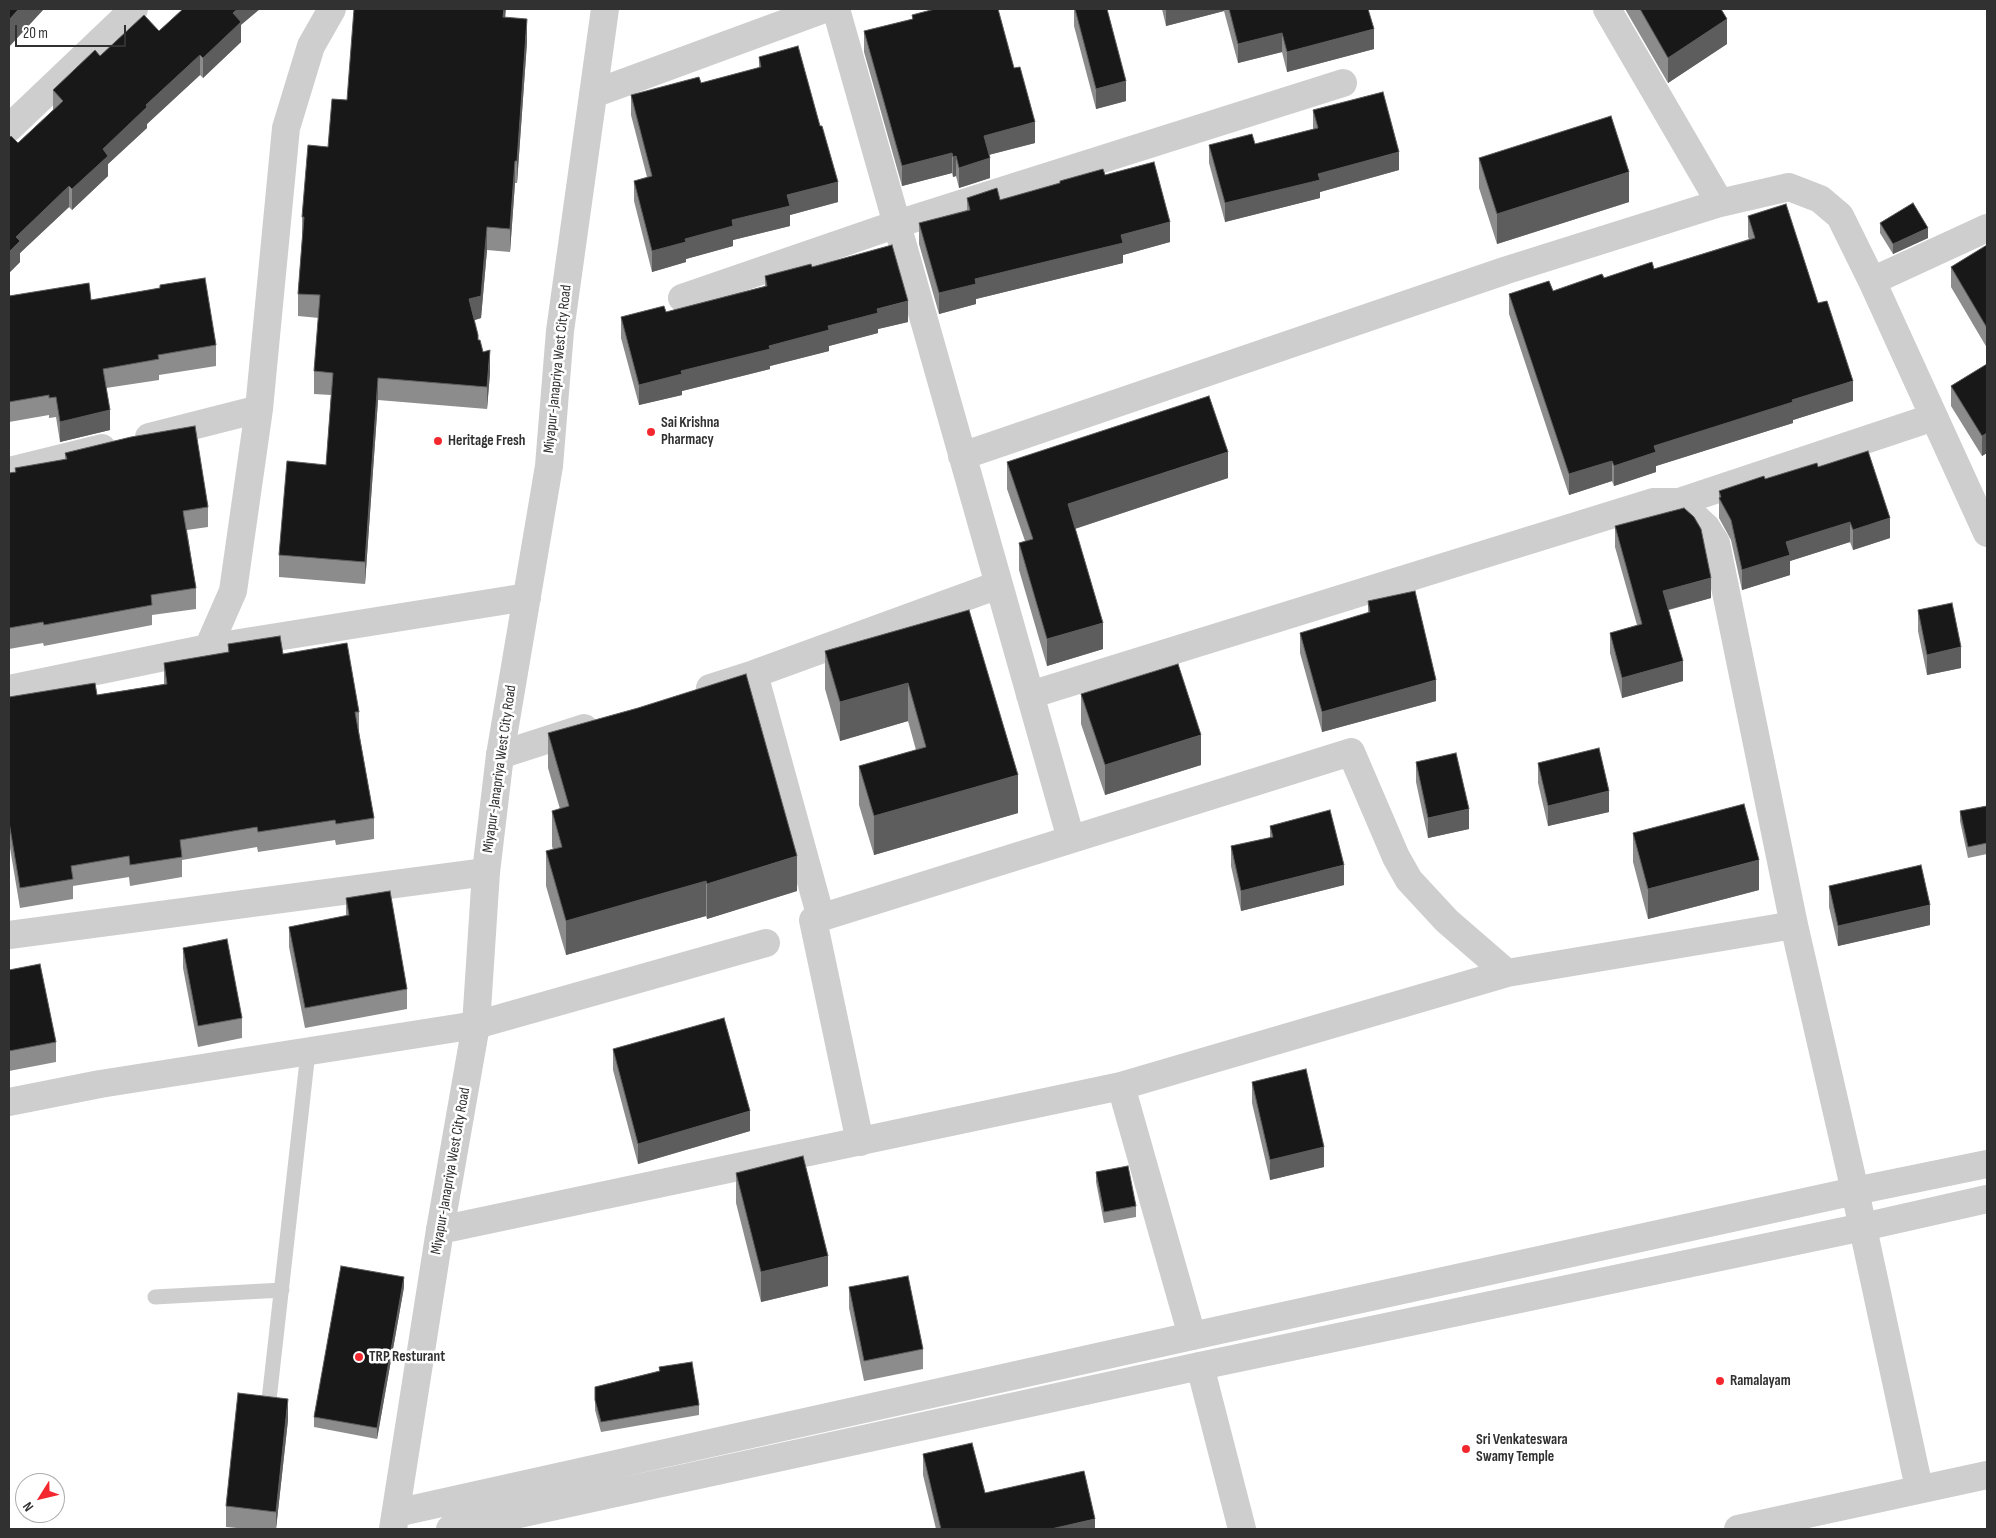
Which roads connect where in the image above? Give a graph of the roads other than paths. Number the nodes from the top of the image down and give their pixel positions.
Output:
1 (134, 9) edge
2 (332, 9) edge
3 (605, 9) edge
4 (824, 9) edge
5 (836, 9) edge
6 (1607, 9) edge
7 (1343, 83) dead end
8 (593, 94) junction
9 (9, 128) edge
10 (1720, 203) junction
11 (897, 224) junction
12 (1987, 228) edge
13 (1872, 281) junction
14 (682, 298) dead end
15 (259, 410) junction
16 (1934, 417) junction
17 (962, 456) junction
18 (9, 471) edge
19 (1679, 502) junction
20 (1987, 533) edge
21 (998, 585) junction
22 (527, 598) junction
23 (208, 648) junction
24 (754, 674) junction
25 (9, 689) edge
26 (688, 695) edge
27 (1030, 695) junction
28 (603, 722) edge
29 (500, 755) junction
30 (1072, 839) junction
31 (486, 872) junction
32 (821, 918) junction
33 (1794, 925) junction
34 (9, 933) edge
35 (766, 943) dead end
36 (1507, 973) junction
37 (476, 1025) junction
38 (308, 1052) junction
39 (1121, 1086) junction
40 (9, 1102) edge
41 (860, 1142) junction
42 (1987, 1164) edge
43 (1855, 1191) junction
44 (1987, 1199) edge
45 (1863, 1227) junction
46 (440, 1230) junction
47 (282, 1290) junction
48 (155, 1297) dead end
49 (1192, 1336) junction
50 (1200, 1366) junction
51 (269, 1400) edge
52 (1987, 1475) edge
53 (1919, 1488) junction
54 (394, 1521) edge
55 (450, 1529) edge
56 (1242, 1529) edge
57 (1738, 1529) edge

1 - 9 street
2 - 15 street
3 - 8 street, Miyapur-Janapriya West City Road
4 - 8 street
5 - 11 street
6 - 10 street
7 - 11 street
8 - 22 street, Miyapur-Janapriya West City Road
10 - 13 street
10 - 17 street
11 - 14 street
11 - 17 street
12 - 13 street
13 - 16 street
15 - 18 street
15 - 23 street
16 - 19 street
16 - 20 street
17 - 21 street
19 - 27 street
19 - 33 street
21 - 24 street
21 - 27 street
22 - 23 street
22 - 29 street, Miyapur-Janapriya West City Road
23 - 25 street
24 - 26 street
24 - 32 street
27 - 30 street
28 - 29 street
29 - 31 street, Miyapur-Janapriya West City Road
30 - 32 street
30 - 36 street
31 - 34 street
31 - 37 street, Miyapur-Janapriya West City Road
32 - 41 street
33 - 36 street
33 - 43 street
35 - 37 street
36 - 39 street
37 - 38 street
37 - 46 street, Miyapur-Janapriya West City Road
38 - 40 street
38 - 47 lane
39 - 41 street
39 - 49 street
41 - 46 street
42 - 43 street
43 - 45 street
43 - 49 street
44 - 45 street
45 - 50 street
45 - 53 street
46 - 54 street, Miyapur-Janapriya West City Road
47 - 48 lane
47 - 51 lane
49 - 54 street
50 - 55 street
50 - 56 street
52 - 53 street
53 - 57 street

